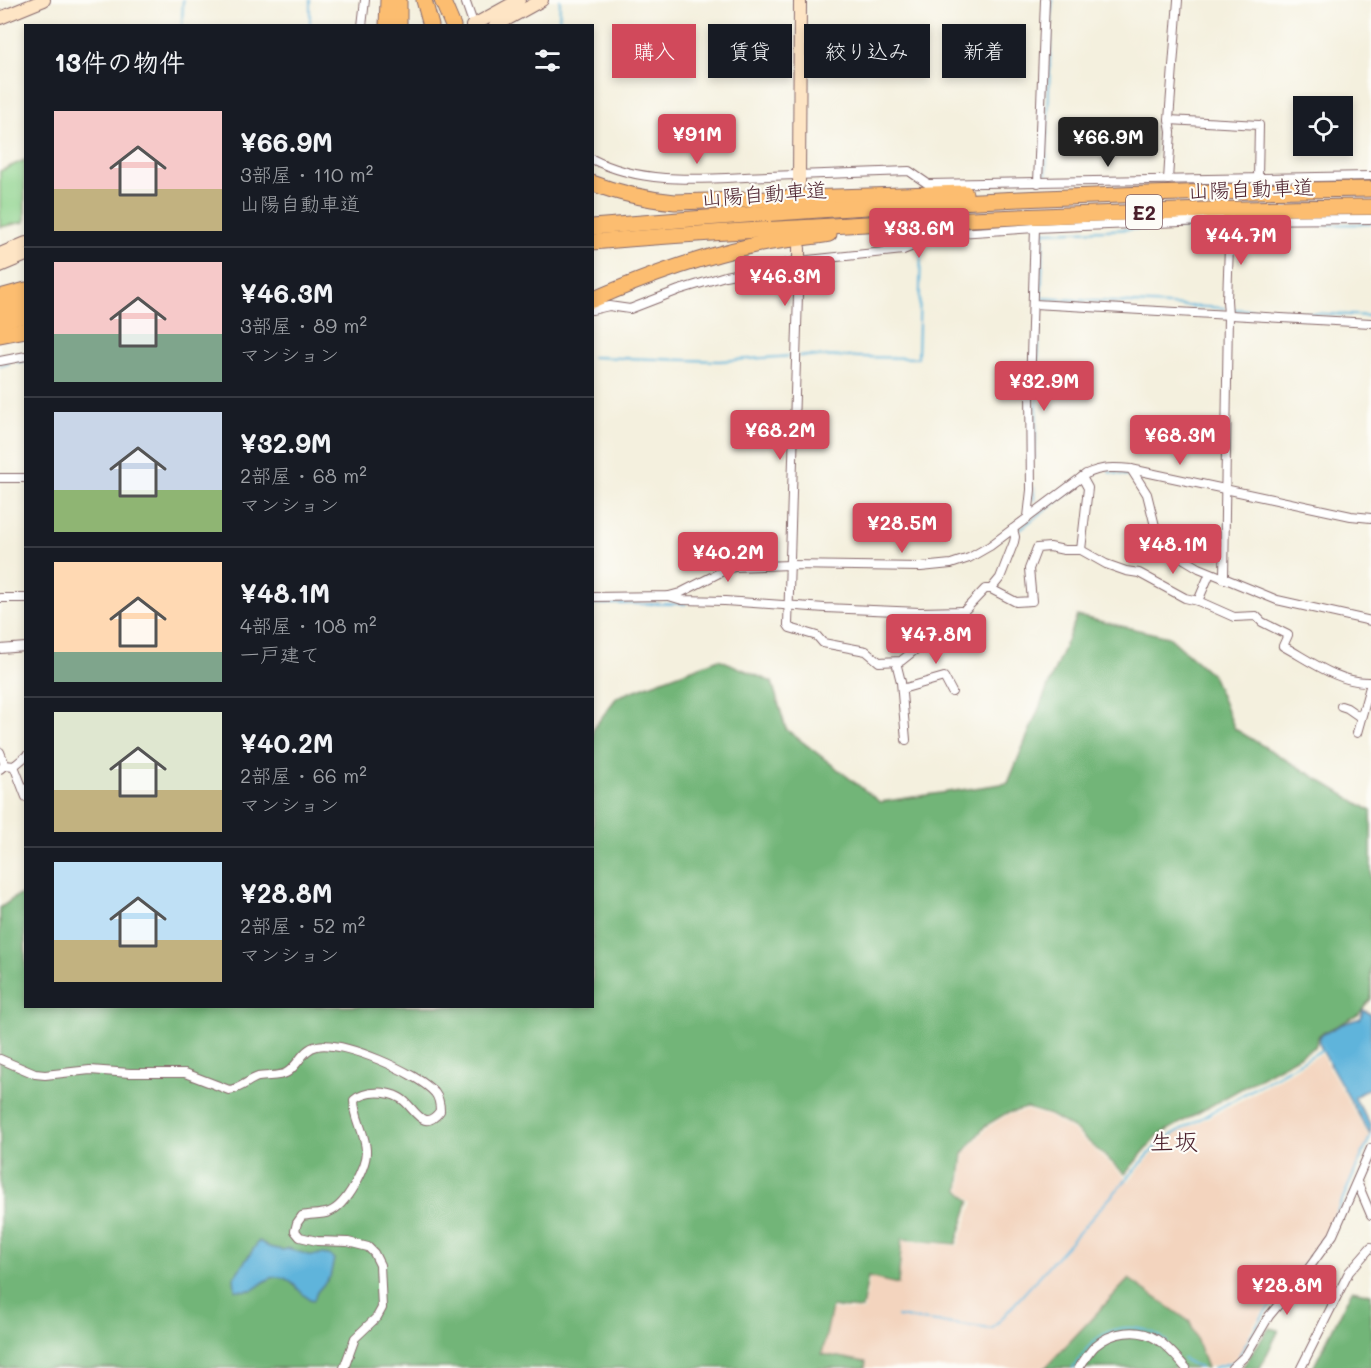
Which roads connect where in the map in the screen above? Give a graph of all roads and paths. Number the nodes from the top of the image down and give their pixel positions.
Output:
1 (44, 0) edge
2 (365, 0) edge
3 (388, 0) edge
4 (399, 0) edge
5 (424, 0) edge
6 (442, 0) edge
7 (465, 0) edge
8 (519, 0) edge
9 (542, 0) edge
10 (800, 0) edge
11 (1045, 0) edge
12 (1178, 0) edge
13 (0, 18) edge
14 (362, 24) edge
15 (387, 24) edge
16 (399, 24) edge
17 (430, 24) edge
18 (452, 24) edge
19 (473, 24) edge
20 (475, 24) edge
21 (499, 24) edge
22 (1170, 120) junction
23 (594, 160) edge
24 (1371, 176) edge
25 (1258, 178) junction
26 (799, 180) junction
27 (1168, 180) junction
28 (1043, 182) junction
29 (594, 184) edge
30 (1371, 189) edge
31 (918, 199) junction
32 (1371, 207) edge
33 (1371, 219) edge
34 (918, 221) junction
35 (1230, 224) junction
36 (594, 227) edge
37 (1041, 228) junction
38 (594, 242) edge
39 (24, 244) edge
40 (0, 254) edge
41 (799, 254) junction
42 (24, 256) edge
43 (0, 266) edge
44 (24, 291) edge
45 (0, 297) edge
46 (594, 299) edge
47 (24, 302) edge
48 (1039, 304) junction
49 (0, 308) edge
50 (594, 310) edge
51 (1228, 311) junction
52 (24, 315) edge
53 (0, 321) edge
54 (1371, 323) edge
55 (24, 330) edge
56 (0, 335) edge
57 (24, 356) edge
58 (0, 361) edge
59 (1131, 469) junction
60 (0, 478) edge
61 (24, 478) edge
62 (1084, 480) junction
63 (1224, 489) junction
64 (1028, 517) junction
65 (1371, 518) edge
66 (1013, 529) junction
67 (1082, 550) junction
68 (790, 565) junction
69 (1209, 575) junction
70 (1224, 579) junction
71 (989, 589) junction
72 (669, 596) junction
73 (594, 597) edge
74 (0, 598) edge
75 (24, 598) edge
76 (1198, 601) junction
77 (788, 606) junction
78 (961, 613) junction
79 (1371, 621) edge
80 (24, 647) edge
81 (0, 649) edge
82 (896, 662) junction
83 (1371, 683) edge
84 (902, 689) junction
85 (952, 692) dead end
86 (1341, 706) dead end
87 (1360, 717) junction
88 (1357, 733) dead end
89 (906, 740) dead end
90 (0, 752) edge
91 (24, 757) edge
92 (6, 767) edge
93 (24, 792) edge
94 (0, 1059) edge
95 (1371, 1148) edge
96 (1357, 1182) junction
97 (1371, 1215) edge
98 (1371, 1247) edge
99 (344, 1368) edge
100 (1078, 1368) edge
101 (1186, 1368) edge
102 (1232, 1368) edge
103 (1301, 1368) edge

1 - 13 street
2 - 14 street
3 - 15 highway
4 - 16 highway
5 - 17 highway
6 - 18 highway
7 - 19 street
8 - 20 street
9 - 21 street
10 - 26 street
11 - 28 street
12 - 22 street
22 - 25 street
22 - 27 street
23 - 26 street
24 - 25 street
25 - 27 street
26 - 28 street
27 - 28 street
29 - 31 highway
30 - 31 highway, 山陽自動車道 / E2
31 - 36 highway, 山陽自動車道 / E2
32 - 34 highway, 山陽自動車道 / E2
33 - 35 street
34 - 38 highway, 山陽自動車道 / E2
34 - 46 highway
35 - 37 street
35 - 51 street
37 - 41 street
37 - 48 street
39 - 40 street
41 - 50 street
41 - 68 street
42 - 43 street
44 - 45 highway
47 - 49 highway
48 - 51 street
48 - 64 street
51 - 54 street
51 - 63 street
52 - 53 highway
55 - 56 highway
57 - 58 street
59 - 62 street
59 - 63 street
59 - 69 street
60 - 61 street
62 - 64 street
62 - 67 street
63 - 65 street
63 - 70 street
64 - 66 street
66 - 68 street
66 - 71 street
67 - 71 street
67 - 76 street
68 - 72 street
68 - 77 street
69 - 70 street
69 - 76 street
70 - 79 street
71 - 78 street
72 - 73 street
72 - 77 street
74 - 75 street
76 - 83 street
77 - 78 street
77 - 82 street
78 - 82 street
80 - 81 street
82 - 84 street
83 - 87 street
84 - 85 street
84 - 89 street
86 - 87 street
87 - 88 street
90 - 92 street
91 - 92 street
92 - 93 street
94 - 99 street
95 - 96 street
96 - 97 street
96 - 102 street
98 - 103 street
100 - 101 street

